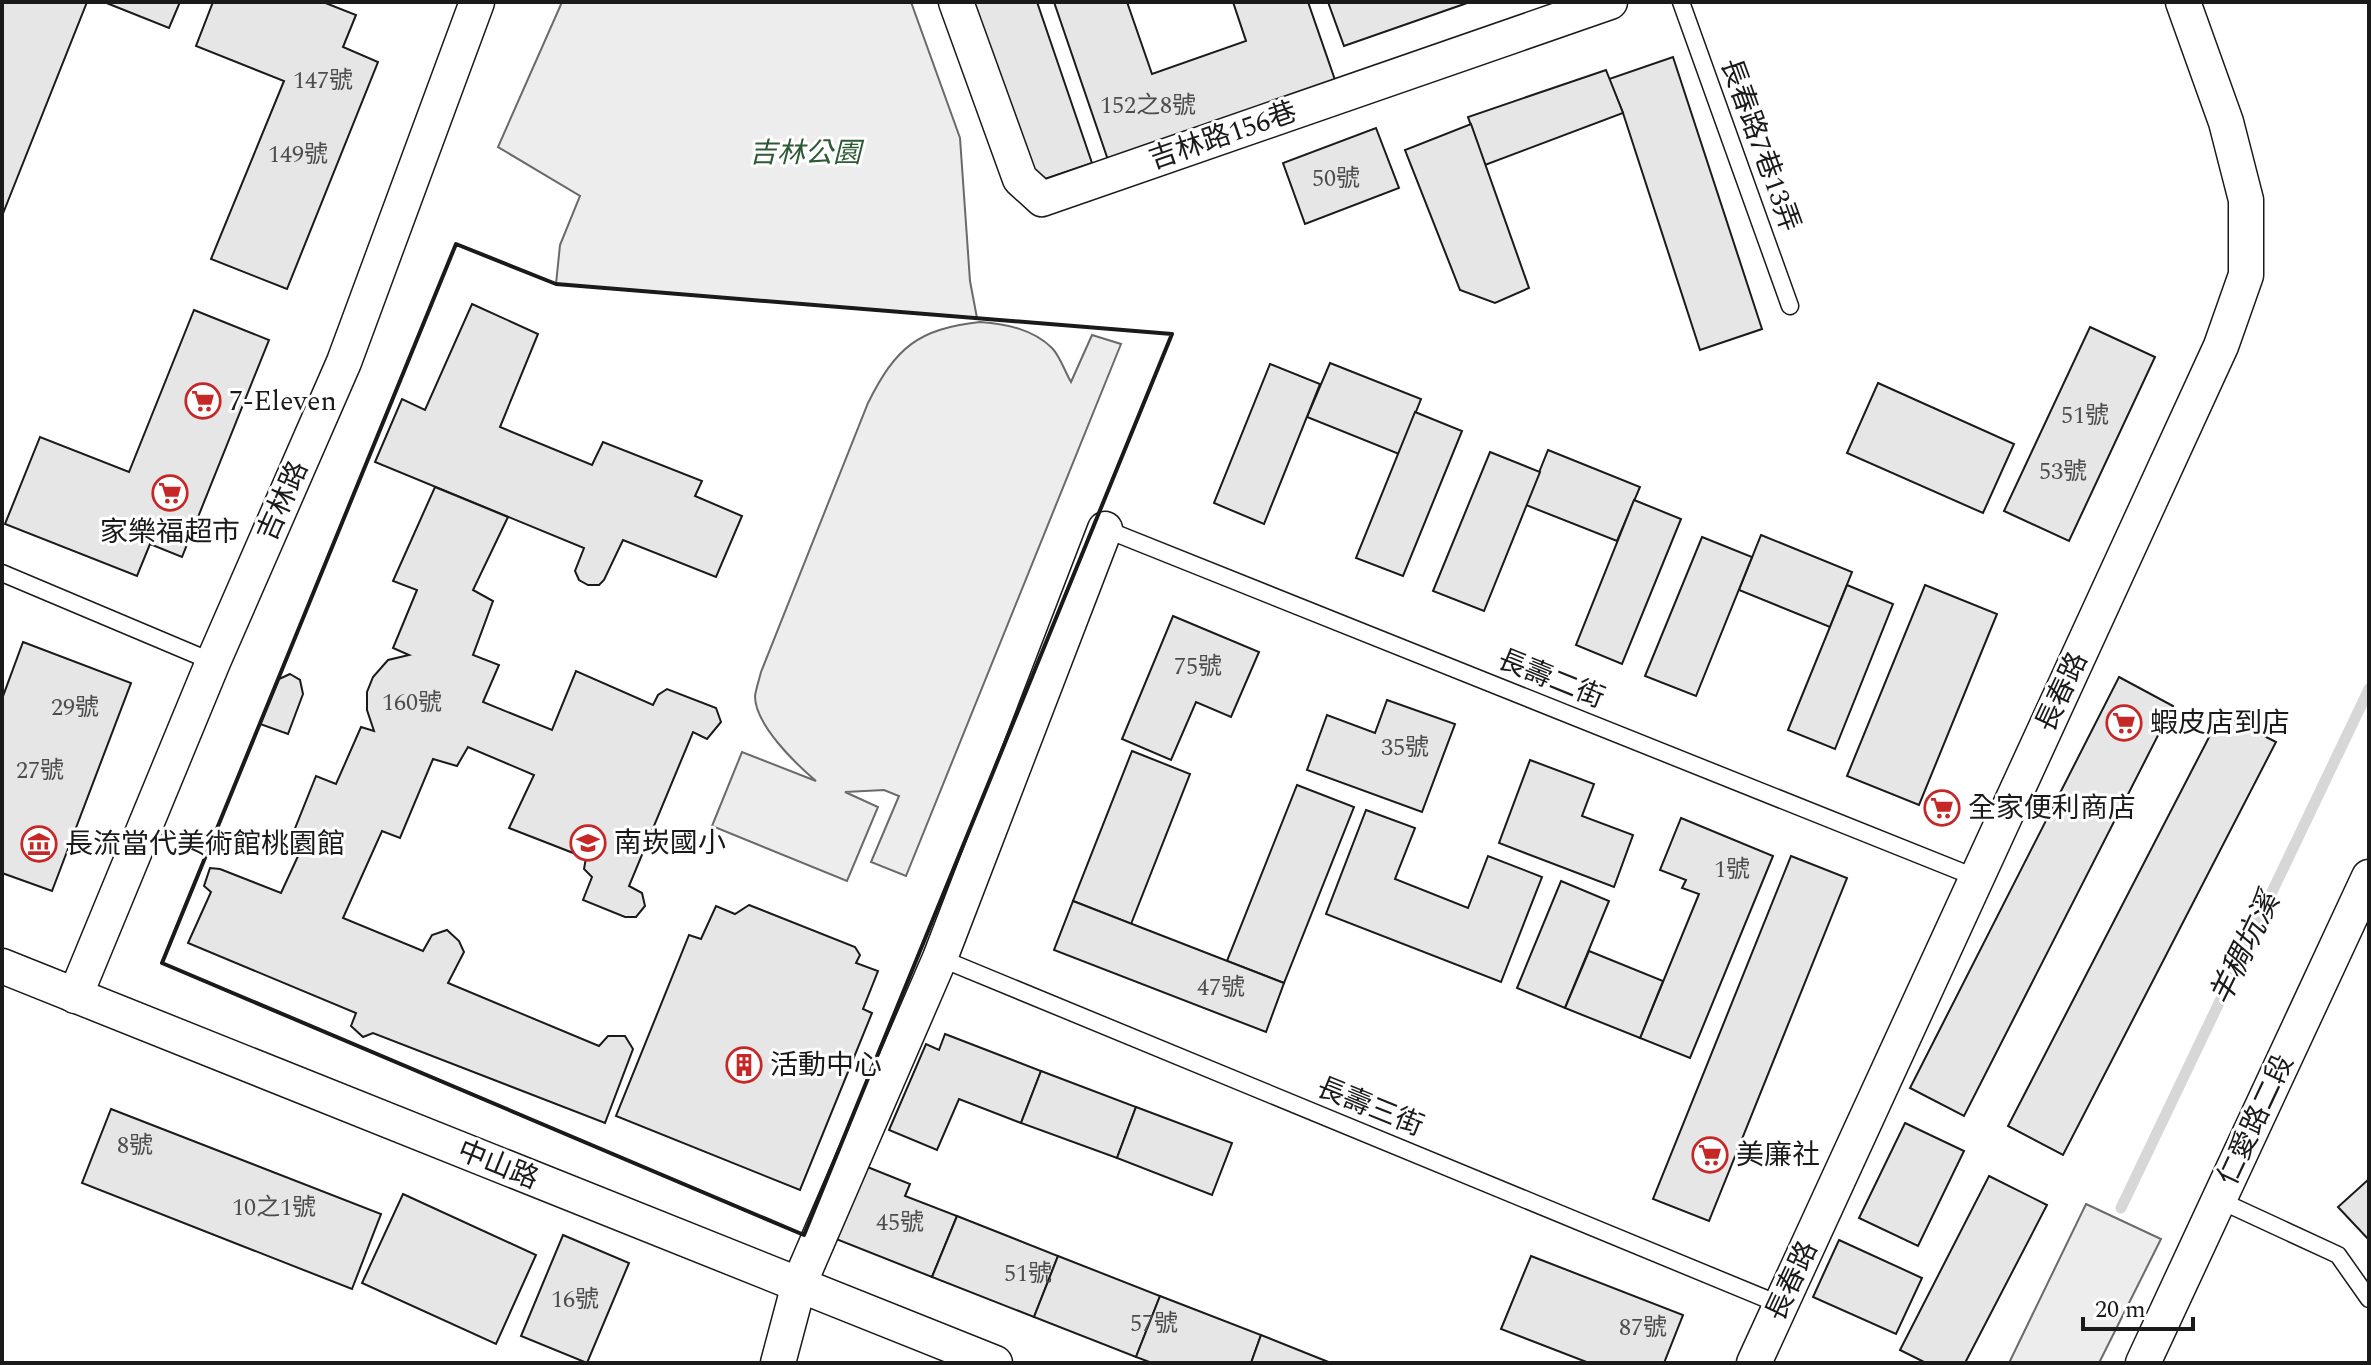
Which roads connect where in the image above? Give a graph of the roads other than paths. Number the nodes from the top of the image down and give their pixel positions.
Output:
1 (956, 2) edge
2 (1610, 2) edge
3 (1681, 2) edge
4 (2183, 2) edge
5 (470, 4) edge
6 (1790, 306) dead end
7 (1105, 529) joint
8 (2, 573) edge
9 (213, 662) junction
10 (2369, 877) edge
11 (1977, 878) junction
12 (940, 958) junction
13 (2, 966) edge
14 (75, 996) junction
15 (2219, 1200) junction
16 (799, 1284) junction
17 (2369, 1299) edge
18 (1781, 1305) junction
19 (778, 1363) edge
20 (995, 1363) edge
21 (1754, 1363) edge
22 (2143, 1363) edge

1 - 2 street, 吉林路156巷
3 - 6 lane, 長春路7巷13弄
4 - 11 street, 長春路
5 - 9 street, 吉林路
7 - 11 lane, 長壽二街
7 - 12 street
8 - 9 lane
9 - 14 street, 吉林路
10 - 15 street, 仁愛路二段
11 - 18 street, 長春路
12 - 16 street
12 - 18 lane, 長壽三街
13 - 14 street, 中山路
14 - 16 street, 中山路
15 - 17 lane
15 - 22 street, 仁愛路二段
16 - 19 street
16 - 20 street, 中山路
18 - 21 street, 長春路

